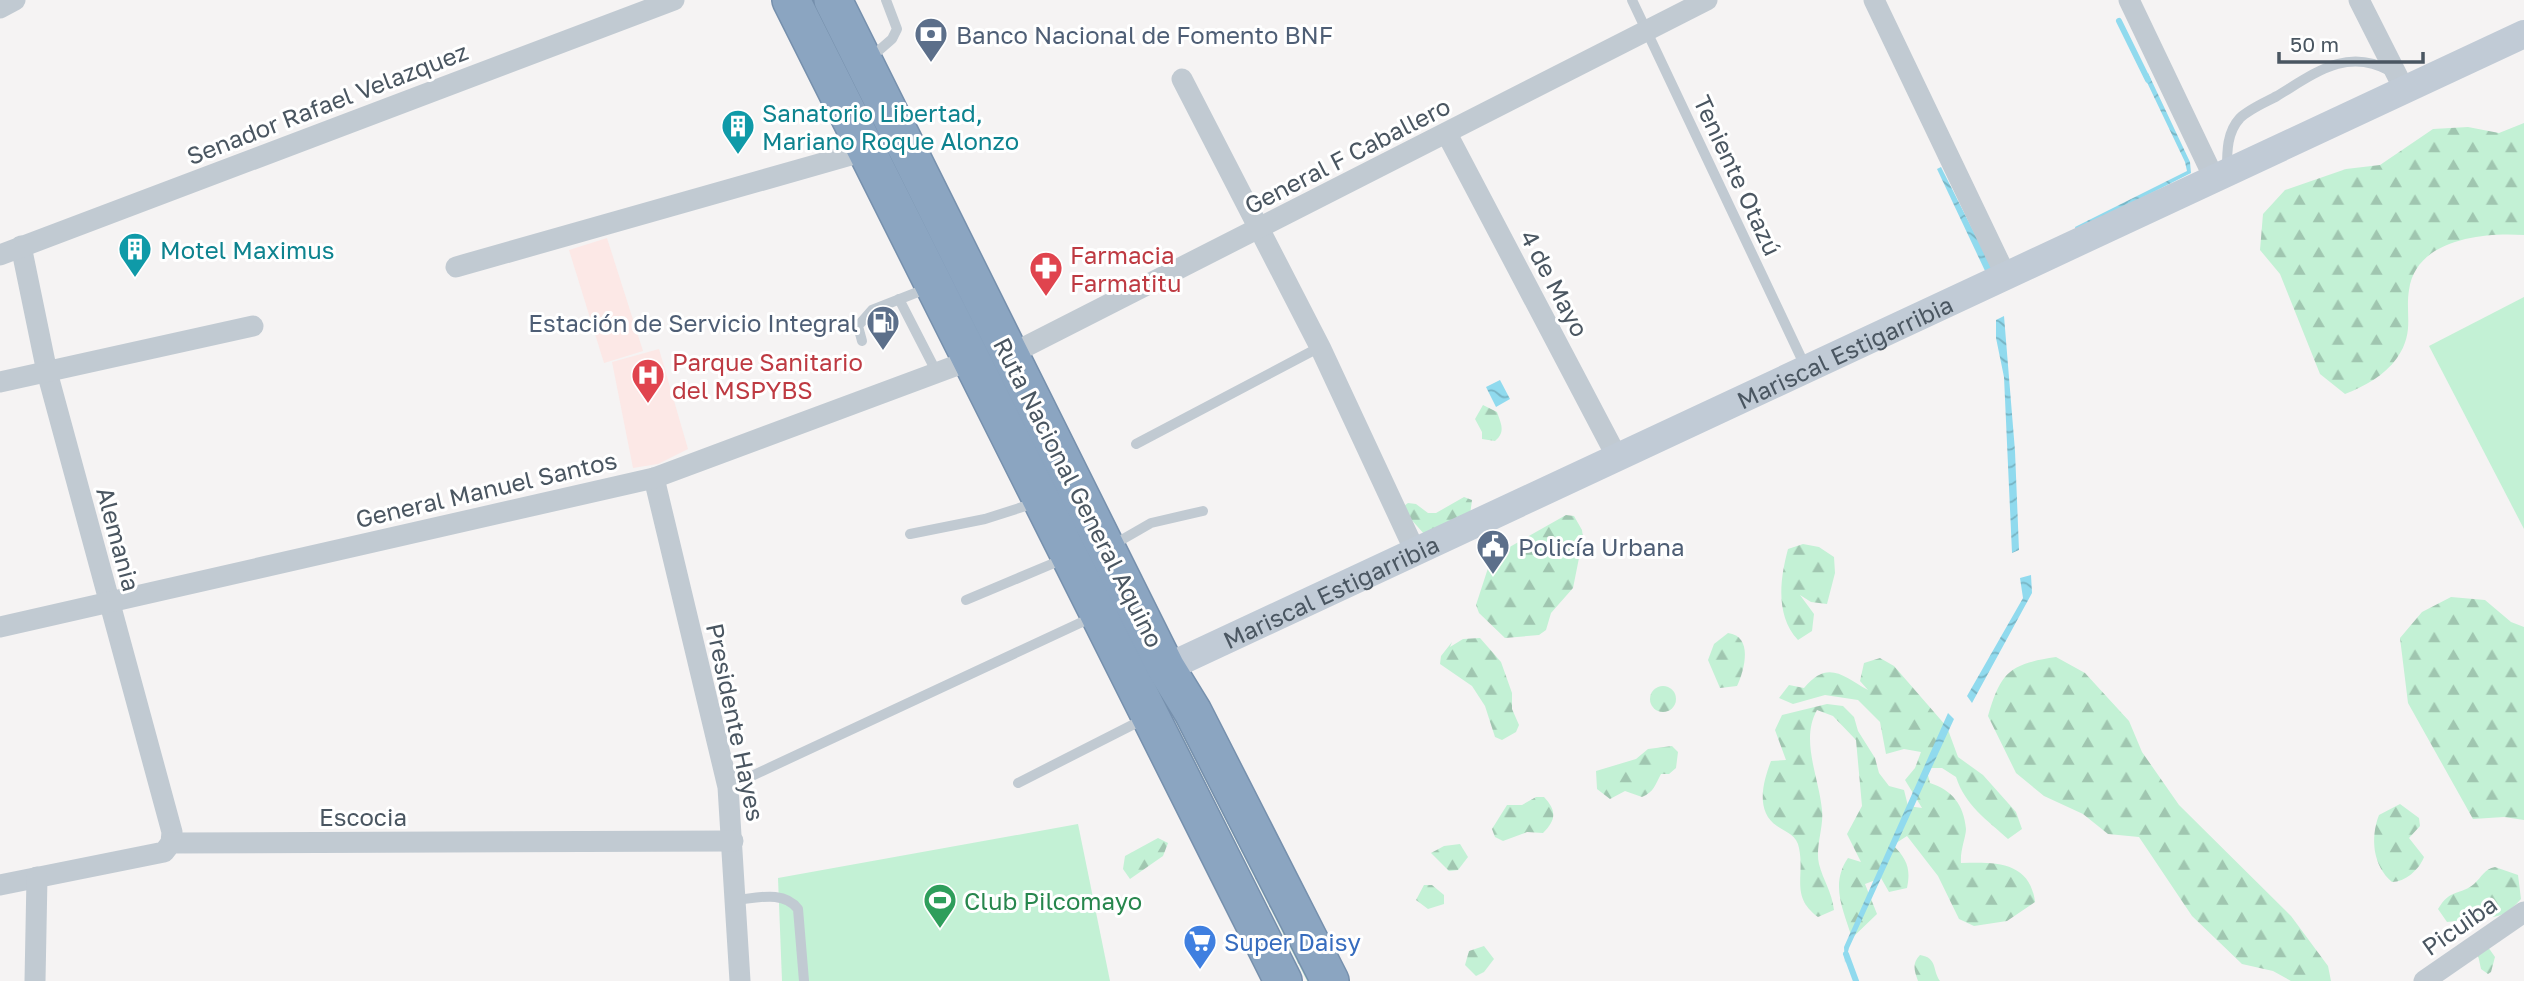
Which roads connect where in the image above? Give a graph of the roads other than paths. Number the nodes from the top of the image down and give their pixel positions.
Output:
1 (15, 0) edge
2 (674, 0) edge
3 (791, 0) edge
4 (833, 0) edge
5 (886, 0) edge
6 (1632, 0) edge
7 (1707, 0) edge
8 (1874, 0) edge
9 (2129, 0) edge
10 (2359, 0) edge
11 (0, 8) edge
12 (1648, 30) junction
13 (2524, 34) edge
14 (864, 63) junction
15 (1182, 79) dead end
16 (2401, 83) junction
17 (1447, 134) junction
18 (865, 150) junction
19 (2220, 175) junction
20 (1259, 229) junction
21 (20, 246) junction
22 (0, 255) edge
23 (456, 267) dead end
24 (2006, 276) junction
25 (933, 285) junction
26 (899, 299) junction
27 (253, 326) dead end
28 (862, 341) dead end
29 (1320, 347) junction
30 (1009, 355) junction
31 (971, 360) junction
32 (1807, 369) junction
33 (47, 372) junction
34 (937, 373) junction
35 (0, 382) edge
36 (1136, 444) dead end
37 (1617, 457) junction
38 (654, 478) junction
39 (1041, 501) junction
40 (1203, 511) dead end
41 (910, 534) dead end
42 (1108, 548) junction
43 (1415, 551) junction
44 (1083, 587) junction
45 (966, 600) dead end
46 (109, 601) junction
47 (0, 626) edge
48 (1166, 668) junction
49 (1148, 716) junction
50 (1165, 749) junction
51 (1017, 783) dead end
52 (728, 787) junction
53 (733, 841) junction
54 (171, 843) junction
55 (37, 877) junction
56 (0, 885) edge
57 (736, 900) junction
58 (2524, 912) edge
59 (35, 981) edge
60 (740, 981) edge
61 (804, 981) edge
62 (1283, 981) edge
63 (1330, 981) edge
64 (2424, 981) edge

1 - 11 street
2 - 21 street, Senador Rafael Velazquez
3 - 18 highway, Ruta Nacional General Aquino
4 - 14 highway, Ruta Nacional General Aquino
5 - 14 lane
6 - 12 lane, Teniente Otazú
7 - 12 street, General F Caballero
8 - 24 street
9 - 19 street
10 - 16 street
12 - 17 street, General F Caballero
12 - 32 lane, Teniente Otazú
13 - 16 street, Mariscal Estigarribia
14 - 30 highway, Ruta Nacional General Aquino
15 - 20 street
16 - 19 street, Mariscal Estigarribia
16 - 19 lane
17 - 20 street, General F Caballero
17 - 37 street, 4 de Mayo
18 - 23 street
18 - 25 highway, Ruta Nacional General Aquino
19 - 24 street, Mariscal Estigarribia
20 - 29 street
20 - 30 street, General F Caballero
21 - 22 street, Senador Rafael Velazquez
21 - 33 street, Alemania
24 - 32 street, Mariscal Estigarribia
25 - 26 lane
25 - 31 highway, Ruta Nacional General Aquino
26 - 28 lane
26 - 34 lane
27 - 33 street
29 - 36 lane
29 - 43 street
30 - 42 highway, Ruta Nacional General Aquino
31 - 34 street, General Manuel Santos
31 - 39 highway, Ruta Nacional General Aquino
32 - 37 street, Mariscal Estigarribia
33 - 35 street
33 - 46 street, Alemania
34 - 38 street, General Manuel Santos
37 - 43 street, Mariscal Estigarribia
38 - 46 street, General Manuel Santos
38 - 52 street, Presidente Hayes
39 - 41 lane
39 - 44 highway, Ruta Nacional General Aquino
40 - 42 lane
42 - 48 highway, Ruta Nacional General Aquino
43 - 48 street, Mariscal Estigarribia
44 - 45 lane
44 - 48 street
44 - 49 highway, Ruta Nacional General Aquino
44 - 52 lane
46 - 47 street, General Manuel Santos
46 - 54 street, Alemania
48 - 50 highway
48 - 63 highway, Ruta Nacional General Aquino
49 - 50 highway, Ruta Nacional General Aquino
49 - 51 lane
50 - 62 highway, Ruta Nacional General Aquino
52 - 53 street, Presidente Hayes
53 - 54 street, Escocia
53 - 57 street, Presidente Hayes
54 - 55 street, Escocia
55 - 56 street, Escocia
55 - 59 street
57 - 60 street, Presidente Hayes
57 - 61 lane
58 - 64 street, Picuiba

